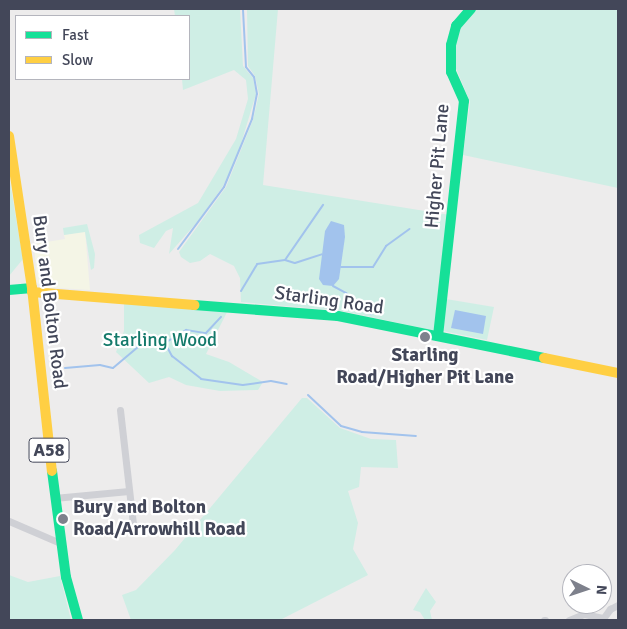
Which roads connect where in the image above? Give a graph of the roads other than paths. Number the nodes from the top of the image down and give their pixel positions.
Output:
1 (471, 9) edge
2 (9, 136) edge
3 (9, 290) edge
4 (32, 290) junction
5 (438, 336) junction
6 (618, 373) edge
7 (120, 410) dead end
8 (129, 491) junction
9 (54, 498) junction
10 (9, 522) edge
11 (133, 524) dead end
12 (60, 543) junction
13 (618, 605) edge
14 (602, 619) edge
15 (78, 620) edge
16 (569, 620) edge

1 - 5 main road, Higher Pit Lane
2 - 4 main road, Bury and Bolton Road / A58
3 - 4 main road, Starling Road
4 - 5 main road, Starling Road
4 - 9 main road, Bury and Bolton Road / A58
5 - 6 main road, Starling Road
7 - 8 street
8 - 9 street
8 - 11 street
9 - 12 main road, Bury and Bolton Road / A58
10 - 12 street
12 - 15 main road, Bury and Bolton Road / A58
13 - 14 street
14 - 16 street

